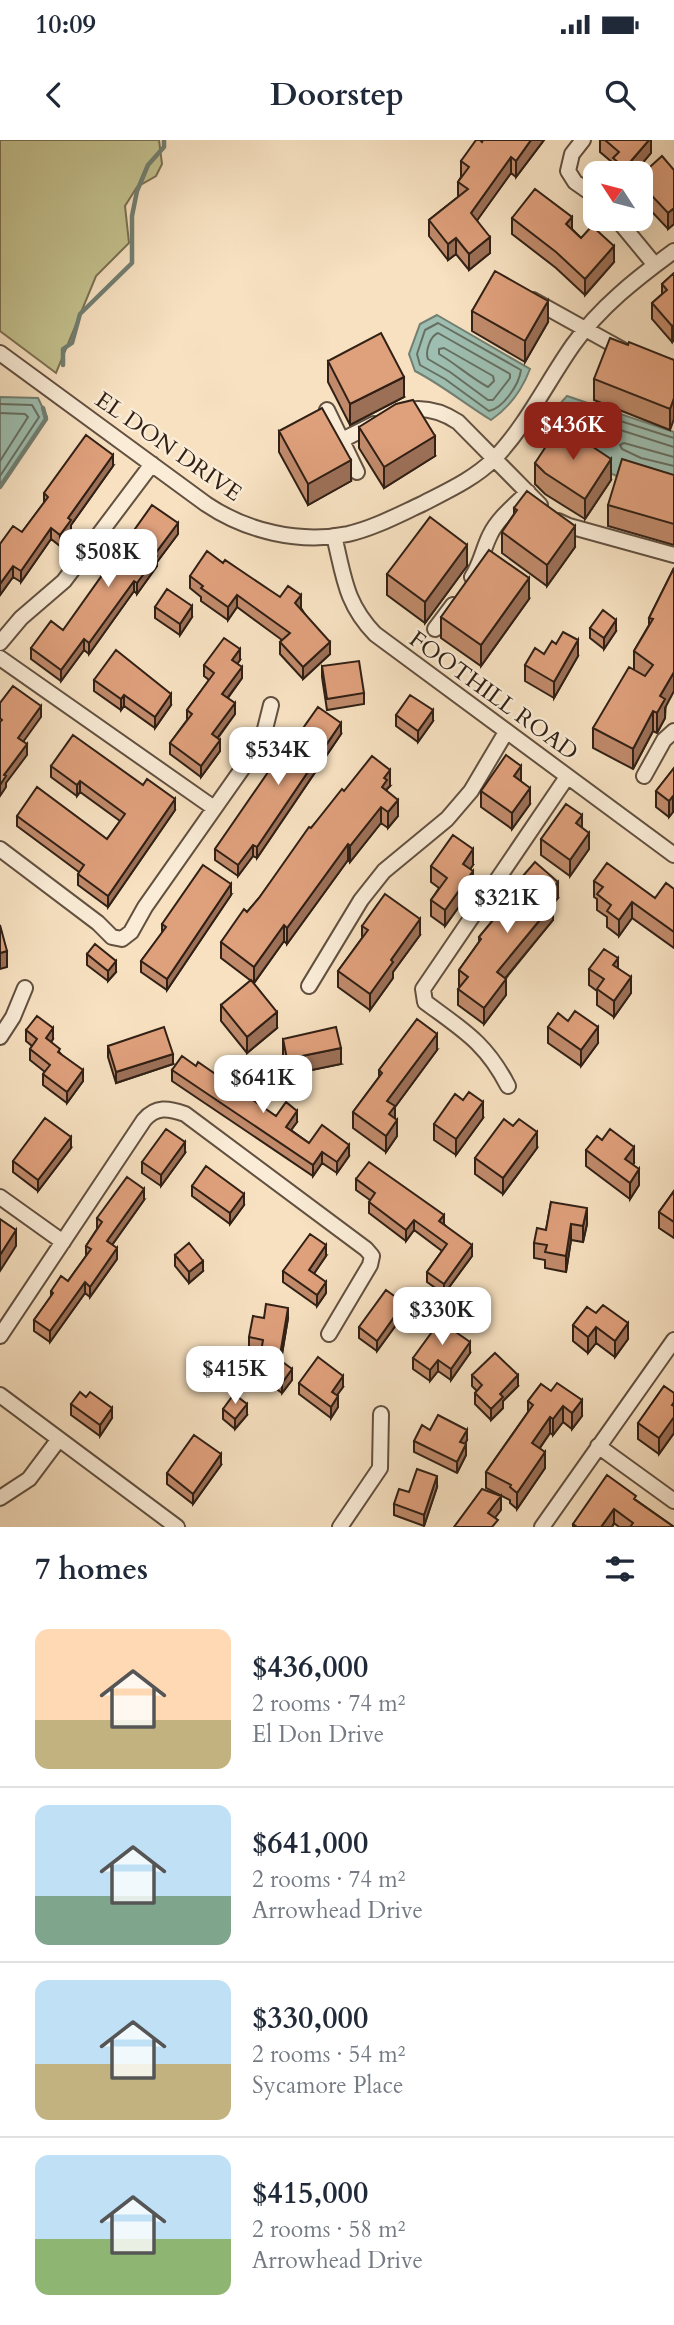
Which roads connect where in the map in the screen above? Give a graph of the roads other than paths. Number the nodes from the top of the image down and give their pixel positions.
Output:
1 (583, 140) edge
2 (583, 188) edge
3 (627, 231) edge
4 (674, 251) edge
5 (655, 265) junction
6 (523, 293) edge
7 (585, 330) junction
8 (0, 353) edge
9 (635, 354) edge
10 (327, 410) edge
11 (342, 440) junction
12 (495, 457) junction
13 (152, 464) junction
14 (357, 472) dead end
15 (528, 492) junction
16 (334, 536) junction
17 (674, 555) edge
18 (435, 629) dead end
19 (0, 643) edge
20 (0, 659) edge
21 (271, 705) dead end
22 (674, 731) edge
23 (506, 732) junction
24 (644, 776) dead end
25 (567, 777) junction
26 (214, 808) junction
27 (0, 849) edge
28 (674, 855) edge
29 (309, 986) dead end
30 (24, 988) dead end
31 (0, 1037) edge
32 (509, 1086) dead end
33 (0, 1197) edge
34 (63, 1242) junction
35 (329, 1334) dead end
36 (0, 1336) edge
37 (674, 1340) edge
38 (0, 1395) edge
39 (381, 1414) dead end
40 (60, 1439) junction
41 (598, 1446) junction
42 (0, 1498) edge
43 (674, 1501) edge
44 (177, 1527) edge
45 (340, 1527) edge
46 (542, 1527) edge

1 - 2 street
3 - 5 street
4 - 5 street, EL DON DRIVE
5 - 7 street, EL DON DRIVE
6 - 7 street
7 - 9 street
7 - 12 street, EL DON DRIVE
8 - 13 street, EL DON DRIVE
10 - 11 street
11 - 12 street
11 - 14 street
12 - 15 street
12 - 16 street, EL DON DRIVE
13 - 16 street, EL DON DRIVE
13 - 19 street
15 - 17 street
15 - 18 street
16 - 23 street, FOOTHILL ROAD
20 - 26 street
21 - 26 street
22 - 24 street
23 - 25 street, FOOTHILL ROAD
23 - 29 street
25 - 28 street, FOOTHILL ROAD
25 - 32 street
26 - 27 street
30 - 31 street
33 - 34 street
34 - 35 street
34 - 36 street
37 - 41 street
38 - 40 street
39 - 45 street
40 - 42 street
40 - 44 street
41 - 43 street
41 - 46 street

